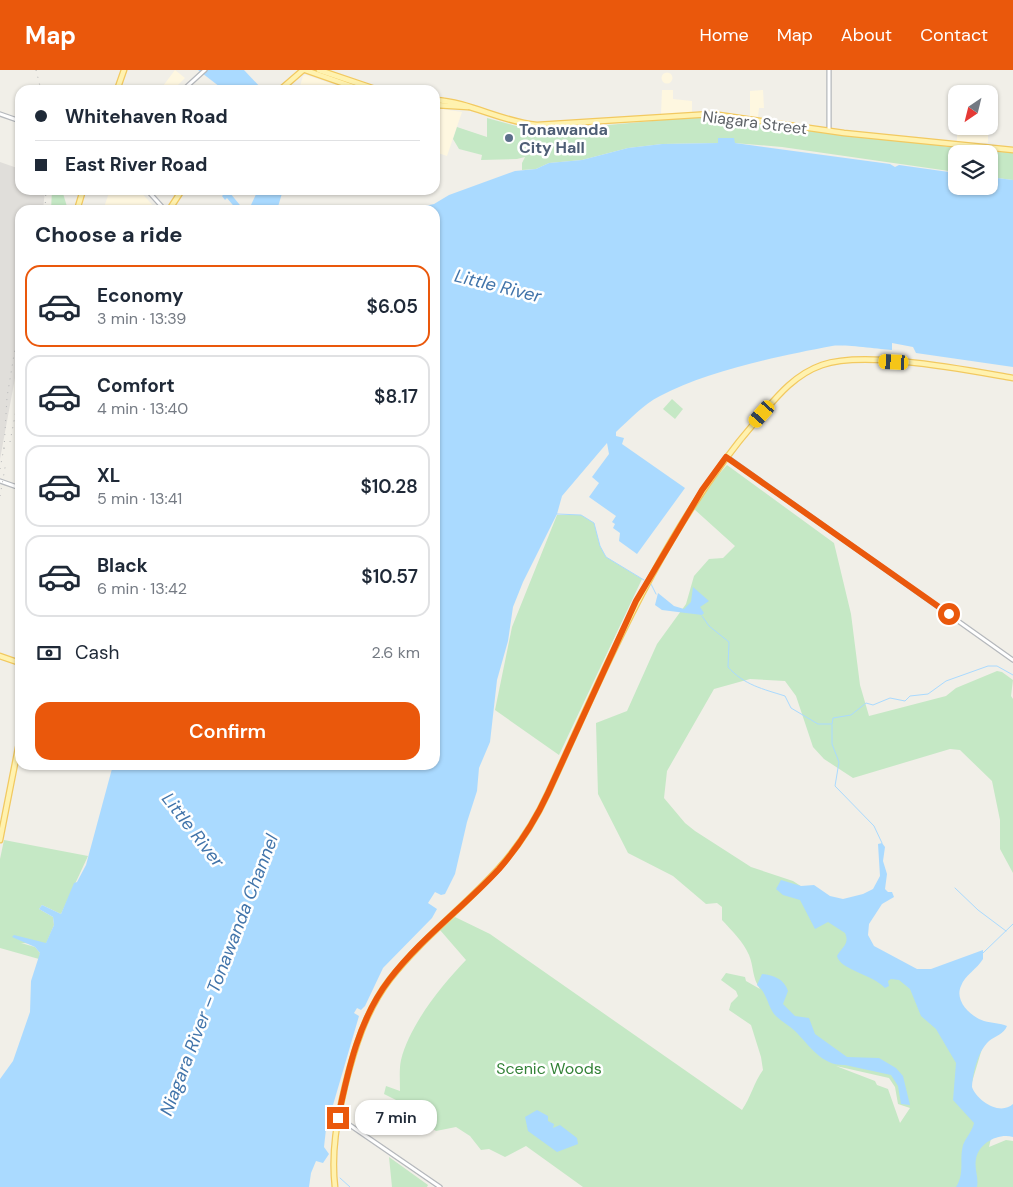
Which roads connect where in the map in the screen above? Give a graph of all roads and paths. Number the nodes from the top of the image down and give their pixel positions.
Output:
1 (124, 70) edge
2 (205, 70) edge
3 (304, 70) edge
4 (319, 70) edge
5 (829, 70) edge
6 (119, 85) edge
7 (189, 85) edge
8 (286, 85) edge
9 (348, 85) edge
10 (363, 85) edge
11 (440, 100) edge
12 (440, 105) edge
13 (470, 107) junction
14 (0, 114) edge
15 (15, 119) edge
16 (828, 131) junction
17 (1013, 150) edge
18 (152, 195) edge
19 (160, 205) edge
20 (1013, 378) edge
21 (726, 457) junction
22 (0, 480) edge
23 (15, 486) edge
24 (0, 656) edge
25 (1013, 660) edge
26 (15, 661) edge
27 (15, 764) edge
28 (0, 840) edge
29 (338, 1118) junction
30 (335, 1187) edge
31 (440, 1187) edge

1 - 6 main road
2 - 7 street
3 - 8 main road
3 - 9 main road
4 - 10 main road
5 - 16 street
11 - 13 main road, Niagara Street
12 - 13 main road, Niagara Street
13 - 16 main road, Niagara Street
14 - 15 street
16 - 17 main road, Niagara Street
18 - 19 street
20 - 21 main road
21 - 25 street
21 - 29 main road
22 - 23 street
24 - 26 main road
27 - 28 main road
29 - 30 main road
29 - 31 street

